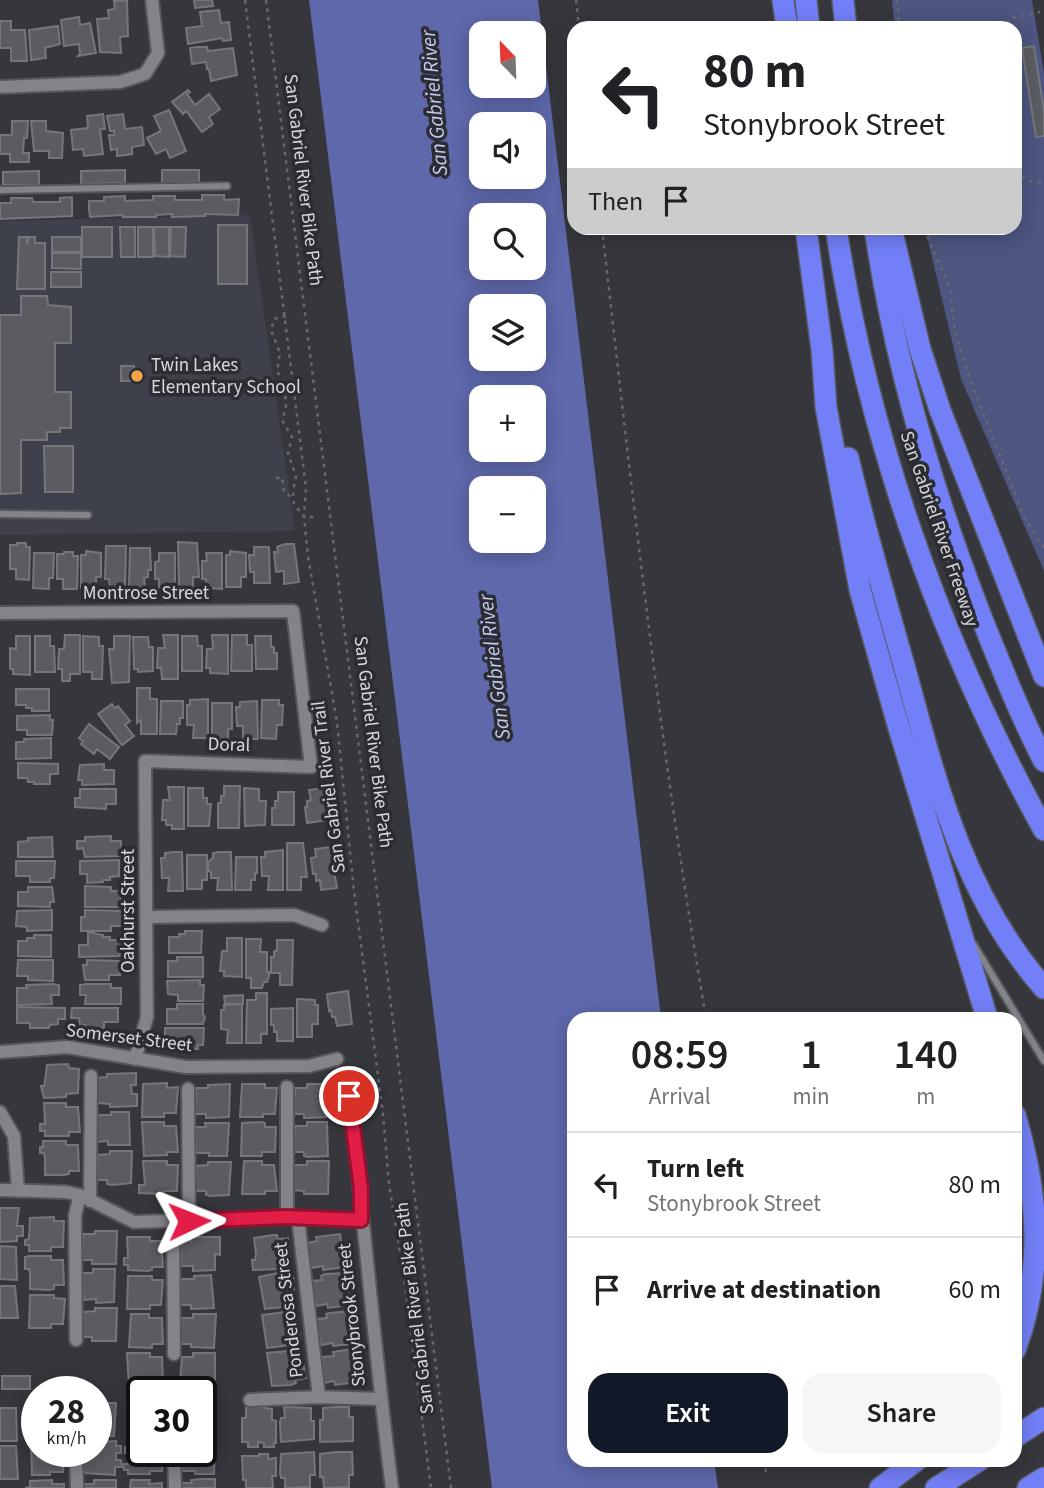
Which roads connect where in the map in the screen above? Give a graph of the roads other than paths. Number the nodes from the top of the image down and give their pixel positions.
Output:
1 (152, 0) edge
2 (783, 0) edge
3 (806, 0) edge
4 (843, 0) edge
5 (786, 21) edge
6 (808, 21) edge
7 (845, 21) edge
8 (0, 87) edge
9 (227, 186) dead end
10 (0, 190) edge
11 (807, 235) edge
12 (837, 235) edge
13 (876, 235) edge
14 (893, 235) edge
15 (822, 350) junction
16 (0, 514) edge
17 (88, 515) dead end
18 (1011, 591) junction
19 (0, 613) edge
20 (1044, 653) edge
21 (1044, 676) edge
22 (145, 761) joint
23 (1044, 761) edge
24 (311, 767) joint
25 (1044, 830) edge
26 (955, 909) junction
27 (148, 917) junction
28 (322, 925) dead end
29 (1044, 988) edge
30 (985, 1012) edge
31 (1015, 1012) edge
32 (1022, 1023) edge
33 (0, 1052) edge
34 (135, 1059) junction
35 (337, 1059) dead end
36 (1044, 1061) edge
37 (91, 1076) dead end
38 (287, 1087) dead end
39 (188, 1089) dead end
40 (349, 1096) dead end
41 (0, 1112) edge
42 (1022, 1140) edge
43 (0, 1190) edge
44 (18, 1191) junction
45 (85, 1198) junction
46 (292, 1218) junction
47 (361, 1220) junction
48 (173, 1221) junction
49 (189, 1221) junction
50 (1022, 1336) edge
51 (76, 1340) dead end
52 (174, 1354) dead end
53 (319, 1397) junction
54 (381, 1399) junction
55 (250, 1400) dead end
56 (1044, 1418) edge
57 (1022, 1432) edge
58 (76, 1467) edge
59 (174, 1467) edge
60 (908, 1467) edge
61 (969, 1467) edge
62 (1044, 1478) edge
63 (77, 1488) edge
64 (175, 1488) edge
65 (392, 1488) edge
66 (880, 1488) edge
67 (936, 1488) edge
68 (1028, 1488) edge

1 - 8 street
2 - 5 highway
3 - 6 highway
4 - 7 highway
9 - 10 lane
11 - 15 highway
12 - 25 highway, San Gabriel River Freeway
13 - 23 highway, San Gabriel River Freeway
14 - 18 highway
15 - 26 highway
15 - 29 highway
16 - 17 lane
18 - 20 highway
18 - 21 highway
19 - 24 street, Montrose Street
22 - 24 street, Doral
22 - 27 street, Oakhurst Street
26 - 30 highway
26 - 31 lane
27 - 28 street
27 - 34 street, Oakhurst Street
32 - 36 lane
33 - 34 street, Somerset Street
34 - 35 street, Somerset Street
37 - 45 street
38 - 46 street, Ponderosa Street
39 - 49 street
40 - 47 street, Stonybrook Street
41 - 44 street
42 - 50 highway
43 - 44 street
44 - 45 street
45 - 48 street
45 - 51 street
46 - 47 street
46 - 49 street
46 - 53 street, Ponderosa Street
47 - 54 street, Stonybrook Street
48 - 49 street
48 - 52 street
53 - 54 street
53 - 55 street
54 - 65 street, Stonybrook Street
56 - 57 highway
58 - 63 street
59 - 64 street
60 - 66 highway
61 - 67 highway
62 - 68 highway

